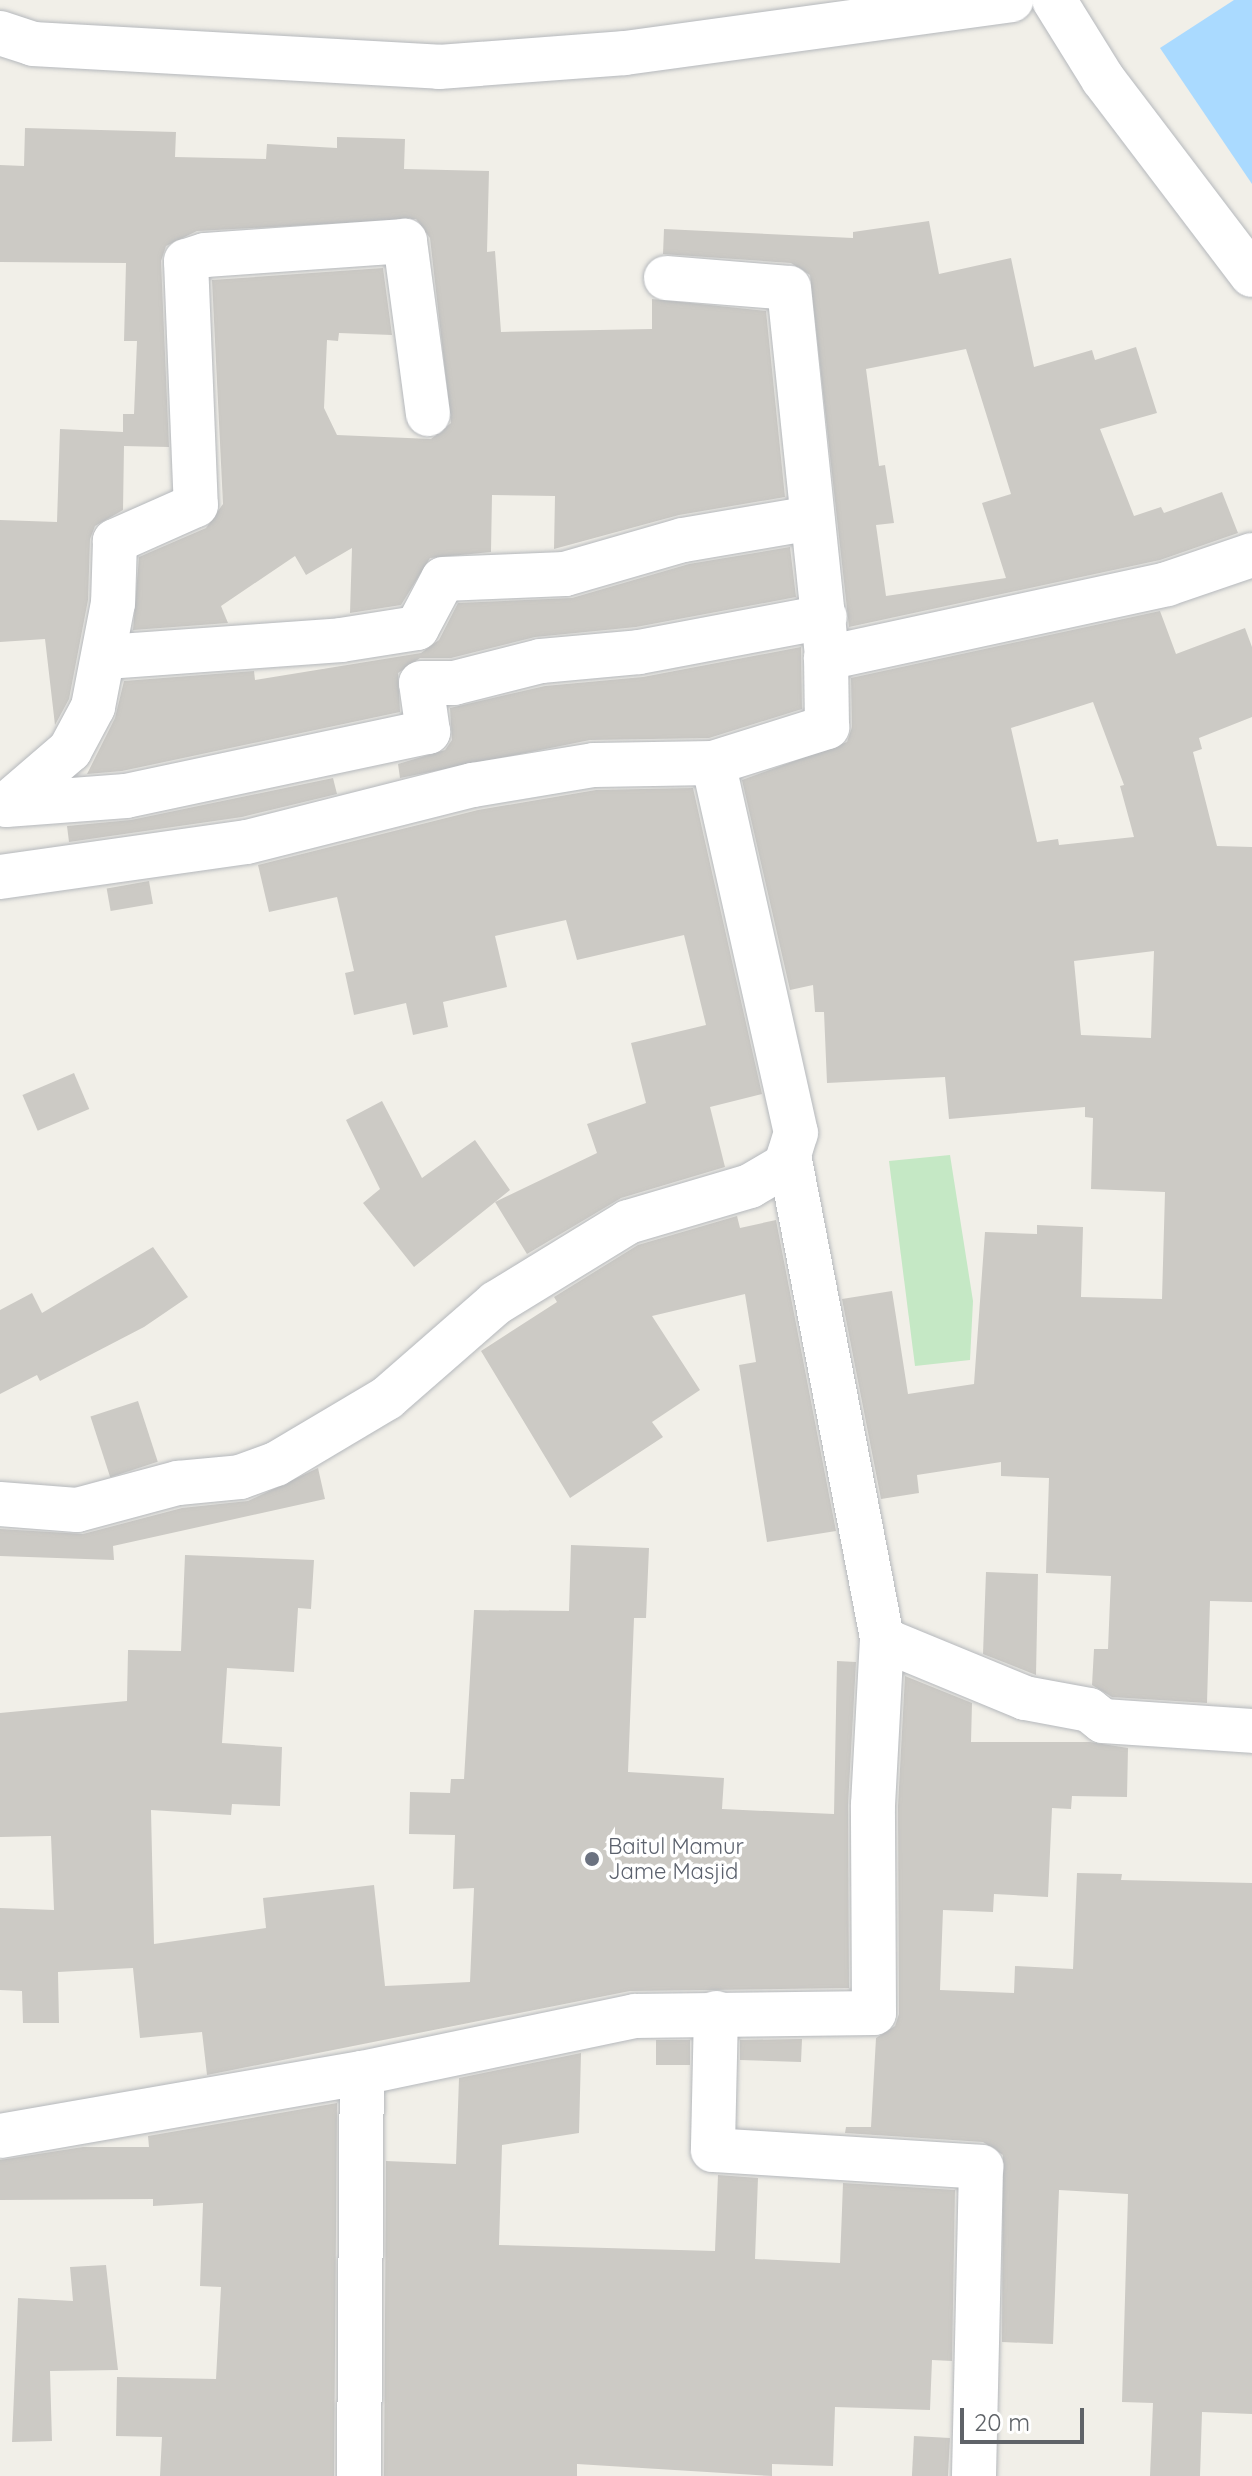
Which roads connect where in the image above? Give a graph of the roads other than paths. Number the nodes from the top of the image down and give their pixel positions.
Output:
1 (1011, 0) edge
2 (1054, 0) edge
3 (0, 33) edge
4 (1252, 275) edge
5 (666, 278) dead end
6 (428, 414) dead end
7 (812, 518) junction
8 (1252, 555) edge
9 (826, 638) junction
10 (106, 657) junction
11 (713, 763) junction
12 (3, 795) edge
13 (18, 874) edge
14 (789, 1155) junction
15 (0, 1504) edge
16 (882, 1639) junction
17 (1252, 1731) edge
18 (716, 2013) junction
19 (362, 2073) junction
20 (0, 2136) edge
21 (359, 2476) edge
22 (974, 2476) edge

1 - 3 street
2 - 4 street
5 - 7 street
6 - 10 street
7 - 9 street
7 - 10 street
8 - 9 street
9 - 11 street
9 - 12 street
10 - 12 street
11 - 13 street
11 - 14 street
12 - 13 street
14 - 15 street
14 - 16 street
16 - 17 street
16 - 18 street
18 - 19 street
18 - 22 street
19 - 20 street
19 - 21 street

